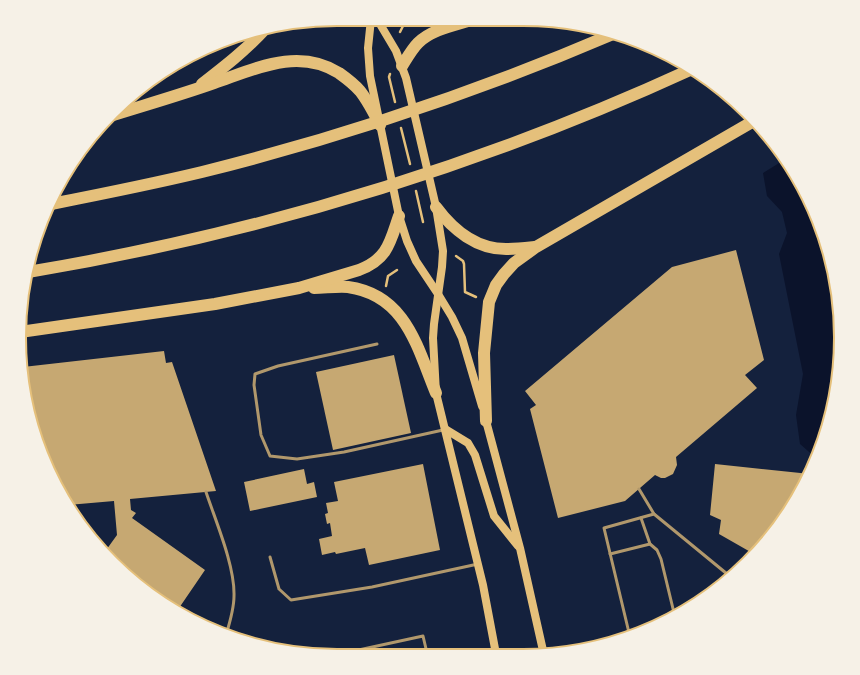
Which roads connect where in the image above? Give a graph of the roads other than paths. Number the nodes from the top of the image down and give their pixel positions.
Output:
1 (370, 26) edge
2 (381, 26) edge
3 (452, 26) edge
4 (258, 37) edge
5 (605, 37) edge
6 (402, 66) junction
7 (685, 72) edge
8 (192, 91) junction
9 (122, 112) edge
10 (749, 124) edge
11 (380, 125) junction
12 (57, 203) edge
13 (436, 207) junction
14 (399, 216) junction
15 (536, 247) junction
16 (33, 271) edge
17 (299, 288) junction
18 (438, 294) junction
19 (26, 331) edge
20 (377, 344) dead end
21 (436, 393) junction
22 (486, 421) junction
23 (445, 429) junction
24 (639, 489) dead end
25 (206, 492) dead end
26 (654, 514) junction
27 (641, 518) junction
28 (650, 544) junction
29 (520, 548) junction
30 (610, 554) junction
31 (270, 557) dead end
32 (478, 564) junction
33 (726, 573) edge
34 (673, 610) edge
35 (228, 629) edge
36 (628, 630) edge
37 (542, 648) edge
38 (367, 649) edge
39 (426, 649) edge
40 (495, 649) edge

1 - 11 main road
2 - 6 main road
3 - 6 highway
4 - 8 highway
5 - 12 highway
6 - 13 main road
7 - 16 highway
8 - 9 highway
8 - 11 highway
10 - 15 highway
11 - 14 main road
13 - 15 highway
13 - 18 main road
14 - 17 highway
14 - 18 main road
15 - 22 highway
17 - 19 highway
17 - 21 highway
18 - 21 main road
18 - 22 main road
20 - 23 lane
21 - 23 main road
22 - 29 main road
23 - 29 main road
23 - 32 main road
24 - 26 lane
25 - 35 lane
26 - 27 lane
26 - 33 lane
27 - 28 lane
27 - 30 lane
28 - 30 lane
28 - 34 lane
29 - 37 main road
30 - 36 lane
31 - 32 lane
32 - 40 main road
38 - 39 lane

